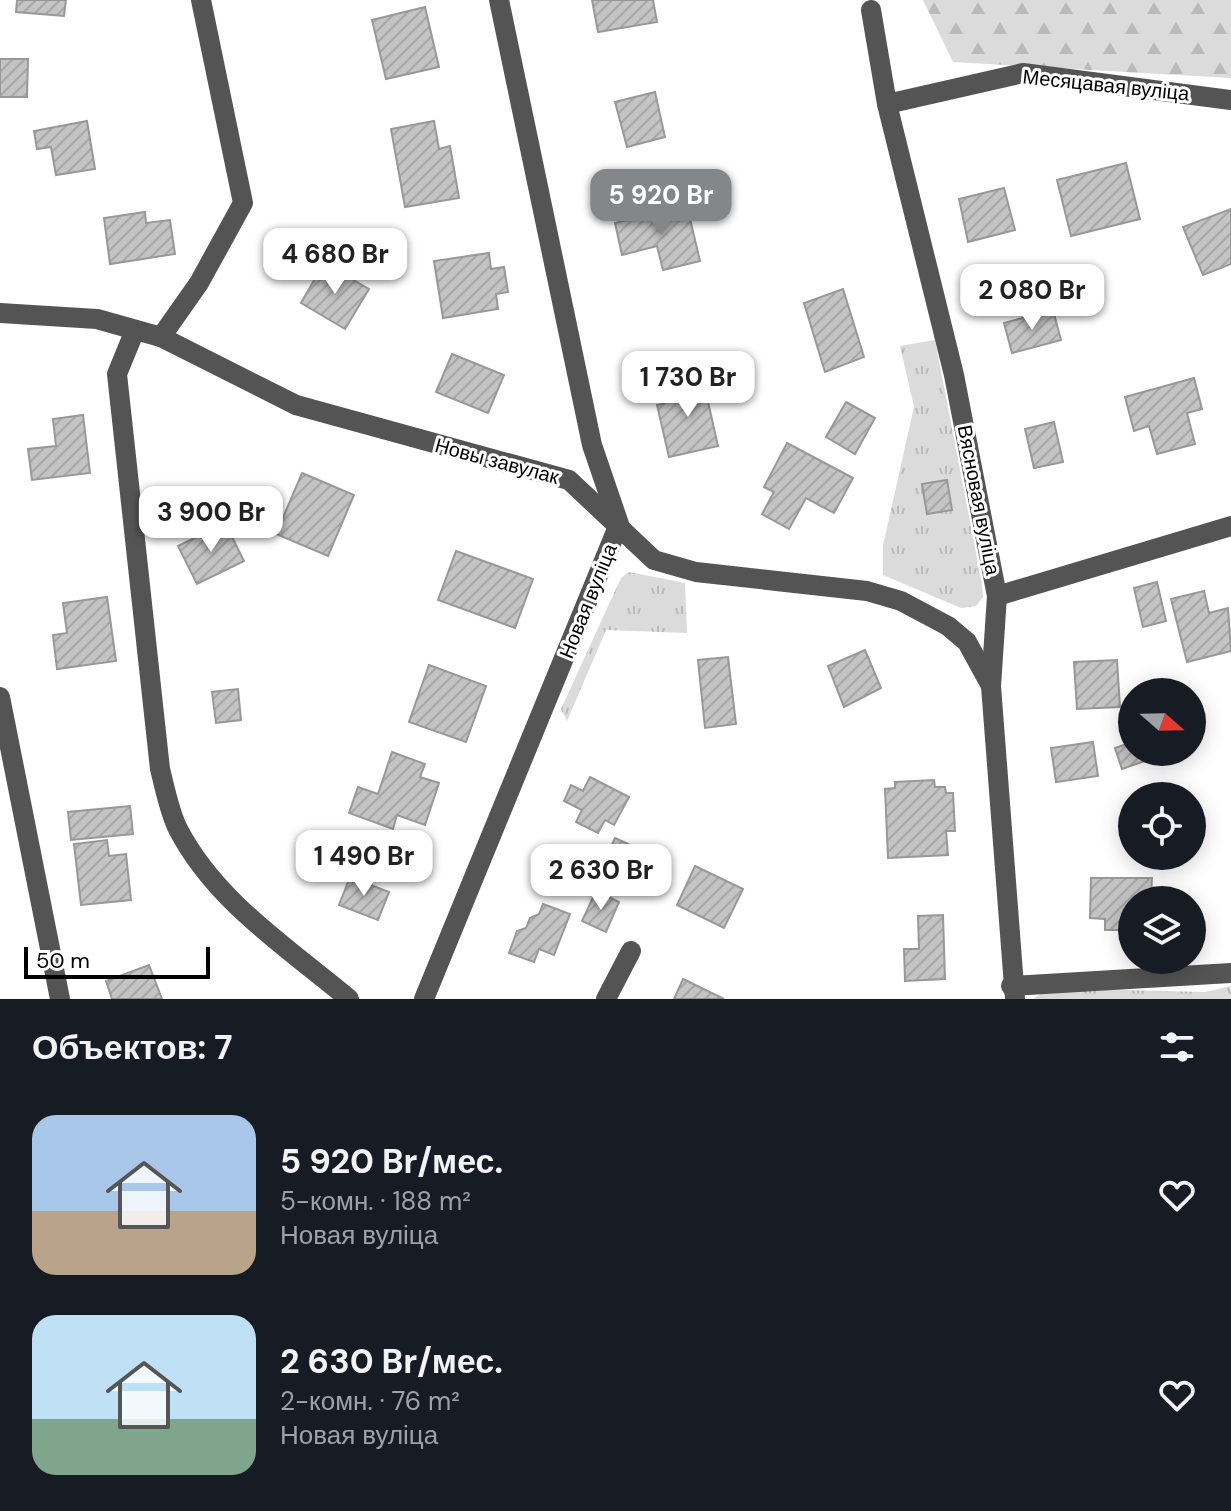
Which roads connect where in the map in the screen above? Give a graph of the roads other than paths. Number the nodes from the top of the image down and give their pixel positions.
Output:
1 (201, 0) edge
2 (499, 0) edge
3 (871, 10) dead end
4 (1231, 100) edge
5 (887, 104) junction
6 (0, 313) edge
7 (135, 330) junction
8 (161, 337) junction
9 (619, 524) junction
10 (1231, 526) edge
11 (997, 596) junction
12 (991, 686) junction
13 (0, 697) edge
14 (631, 951) dead end
15 (1231, 973) edge
16 (1013, 992) edge
17 (60, 999) edge
18 (349, 999) edge
19 (424, 999) edge
20 (606, 999) edge

1 - 8 street
2 - 9 street, Новая вуліца
3 - 5 street, Вясновая вуліца
4 - 5 street, Месяцавая вуліца
5 - 11 street, Вясновая вуліца
6 - 7 street, Новы завулак
7 - 8 street, Новы завулак
7 - 18 street
8 - 9 street, Новы завулак
9 - 12 street, Новы завулак
9 - 19 street, Новая вуліца
10 - 11 street
11 - 12 street, Вясновая вуліца
12 - 16 street, Вясновая вуліца
13 - 17 street
14 - 20 street
15 - 16 street

